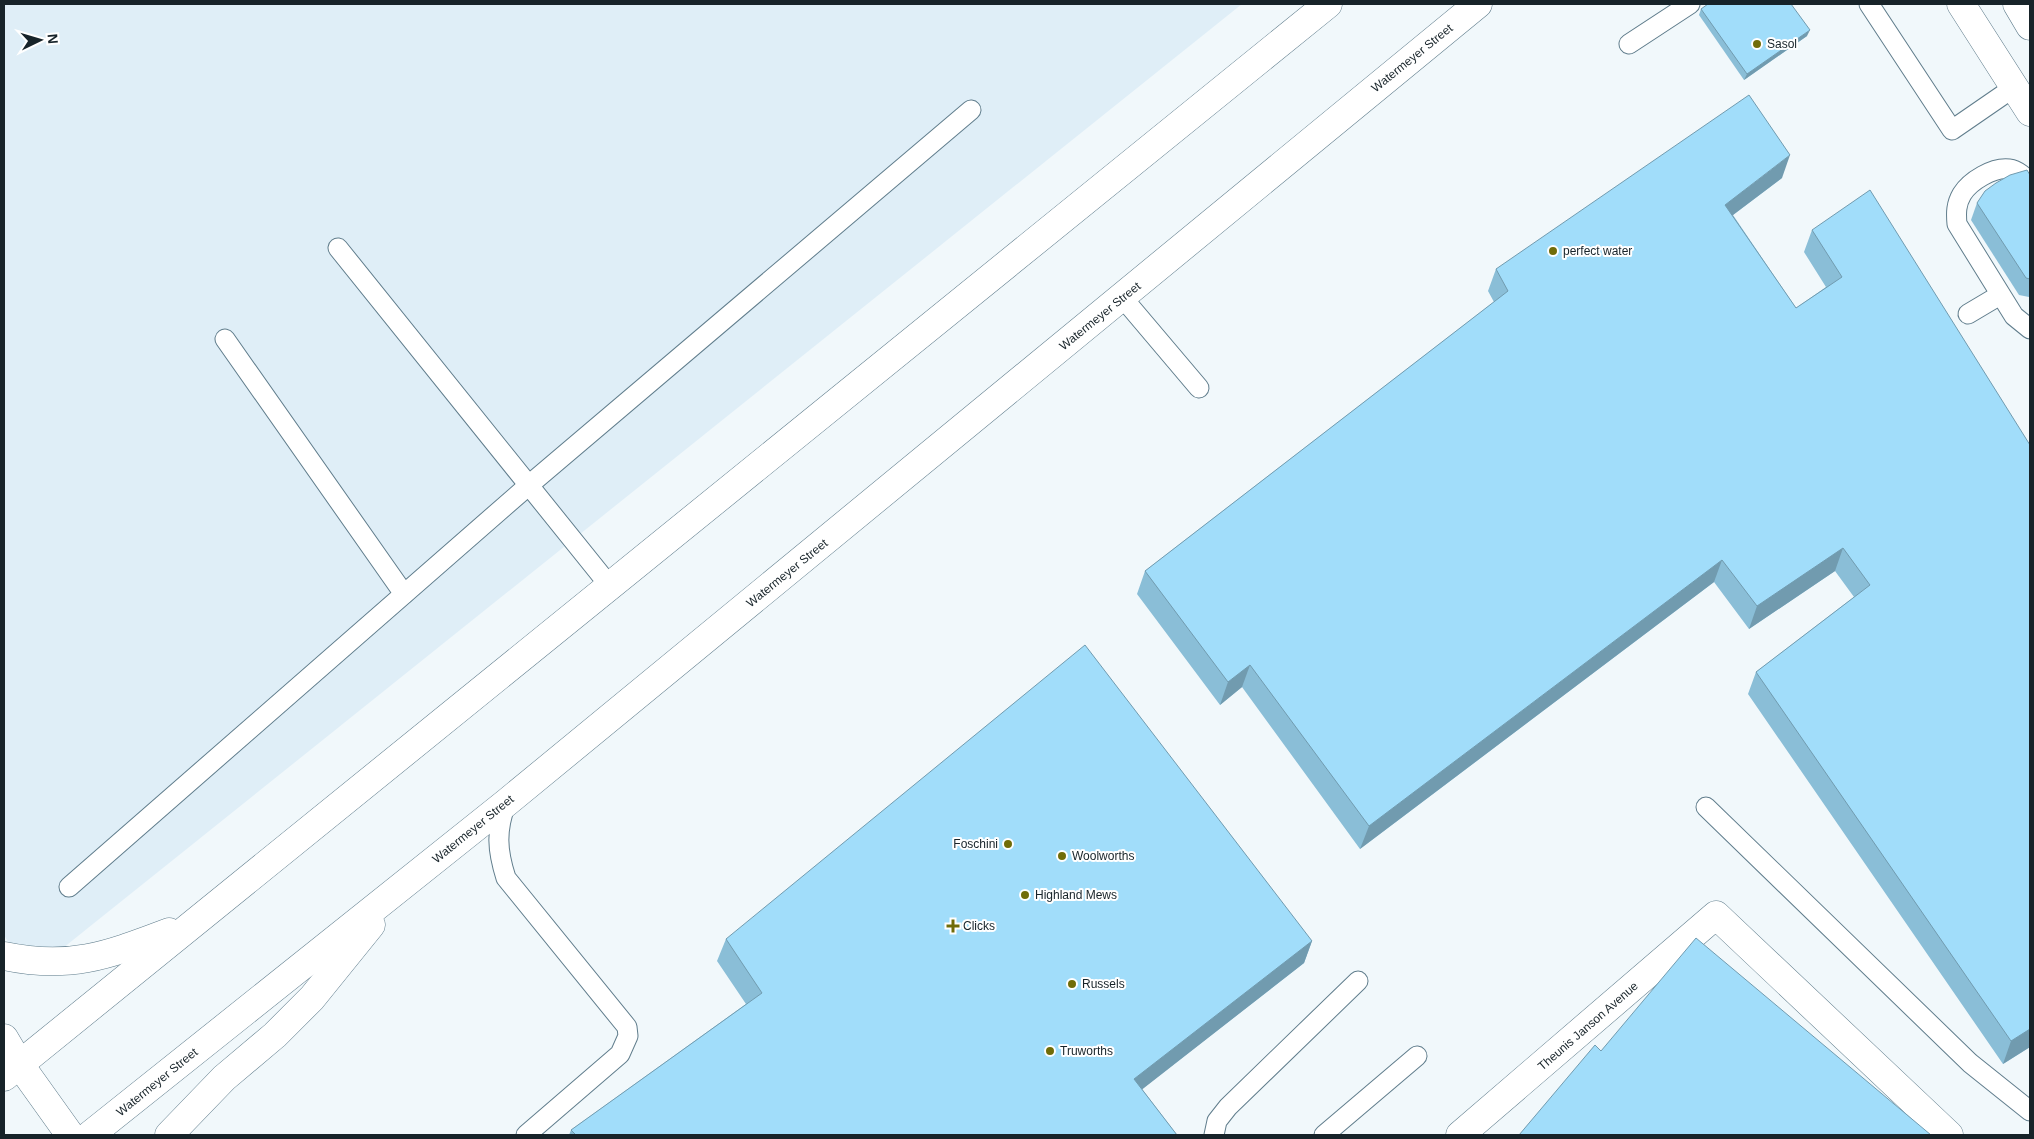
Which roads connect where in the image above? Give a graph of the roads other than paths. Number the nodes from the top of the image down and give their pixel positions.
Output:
1 (1328, 4) edge
2 (1478, 4) edge
3 (1690, 4) edge
4 (1869, 4) edge
5 (1961, 4) edge
6 (2018, 4) edge
7 (2030, 26) edge
8 (1629, 44) dead end
9 (2013, 88) junction
10 (971, 110) dead end
11 (2030, 112) edge
12 (2030, 184) edge
13 (338, 248) dead end
14 (2000, 295) junction
15 (1122, 297) junction
16 (1968, 314) dead end
17 (2030, 329) edge
18 (225, 339) dead end
19 (1199, 388) dead end
20 (529, 485) junction
21 (609, 585) junction
22 (404, 594) junction
23 (506, 803) junction
24 (1706, 807) dead end
25 (403, 885) junction
26 (69, 887) dead end
27 (190, 924) junction
28 (4, 956) edge
29 (1358, 980) dead end
30 (4, 1038) edge
31 (1417, 1056) dead end
32 (12, 1071) edge
33 (2030, 1111) edge
34 (70, 1135) edge
35 (90, 1135) edge
36 (169, 1135) edge
37 (526, 1135) edge
38 (1214, 1135) edge
39 (1324, 1135) edge
40 (1460, 1135) edge
41 (1949, 1135) edge

1 - 21 main road
2 - 15 main road, Watermeyer Street
3 - 8 lane
4 - 9 lane
5 - 9 main road
6 - 7 main road
9 - 11 main road
10 - 20 lane
12 - 14 lane
13 - 20 lane
14 - 16 lane
14 - 17 lane
15 - 19 lane
15 - 23 main road, Watermeyer Street
18 - 22 lane
20 - 21 lane
20 - 22 lane
21 - 27 main road
22 - 26 lane
23 - 25 main road, Watermeyer Street
23 - 37 lane
24 - 33 lane
25 - 35 main road, Watermeyer Street
25 - 36 main road
27 - 28 main road
27 - 32 main road
29 - 38 lane
30 - 32 main road
31 - 39 lane
32 - 34 main road
40 - 41 main road, Theunis Janson Avenue

